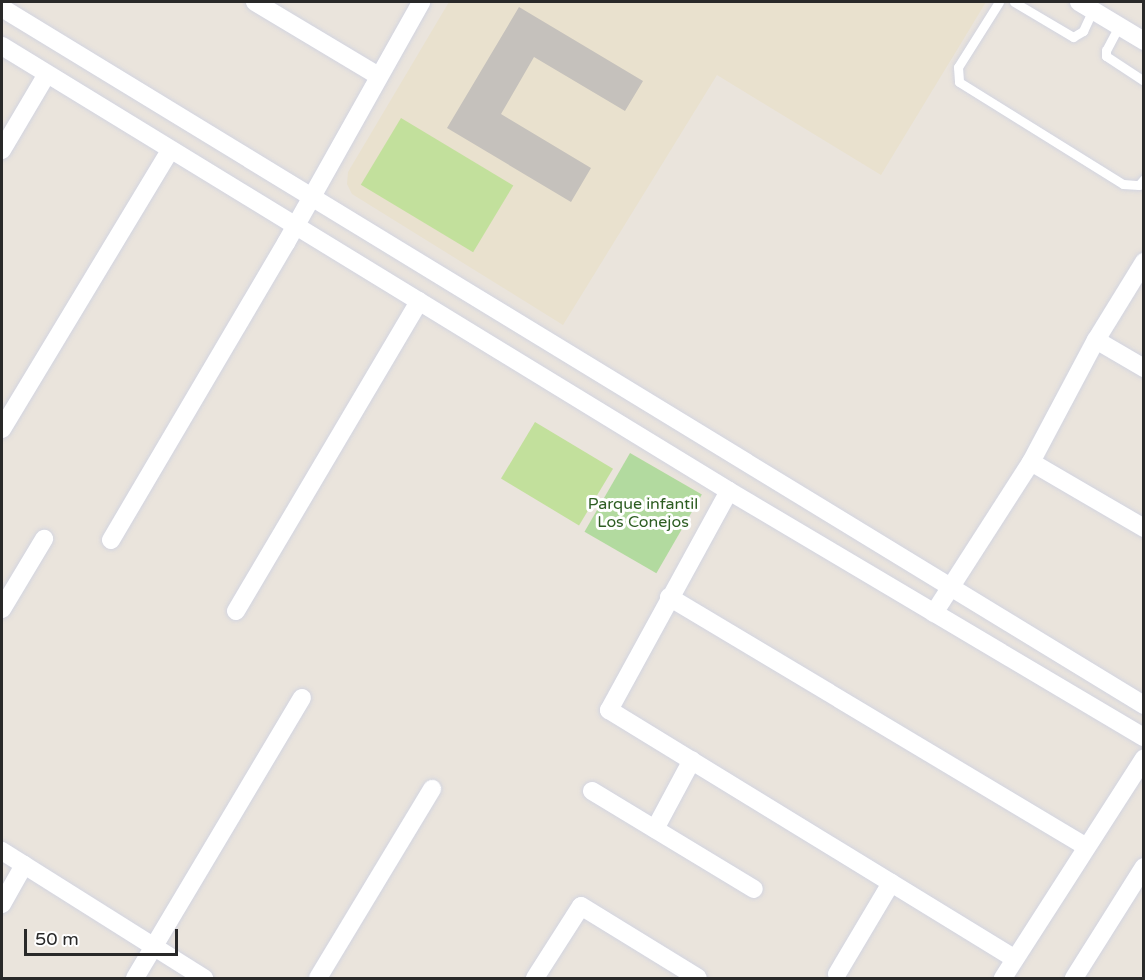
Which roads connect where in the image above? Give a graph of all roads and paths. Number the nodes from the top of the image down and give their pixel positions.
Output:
1 (255, 2) edge
2 (421, 2) edge
3 (999, 2) edge
4 (1014, 2) edge
5 (1086, 6) edge
6 (2, 8) edge
7 (1119, 26) junction
8 (1143, 41) edge
9 (2, 46) edge
10 (47, 74) junction
11 (377, 75) junction
12 (1143, 81) edge
13 (2, 150) edge
14 (170, 150) junction
15 (1143, 179) edge
16 (311, 197) junction
17 (296, 226) junction
18 (1143, 262) edge
19 (419, 302) junction
20 (1096, 340) junction
21 (1143, 369) edge
22 (2, 429) edge
23 (1030, 462) junction
24 (729, 491) junction
25 (1143, 528) edge
26 (44, 539) dead end
27 (111, 540) dead end
28 (951, 586) junction
29 (669, 597) junction
30 (2, 609) edge
31 (236, 611) dead end
32 (934, 613) junction
33 (302, 698) dead end
34 (1143, 705) edge
35 (1143, 737) edge
36 (1143, 758) edge
37 (692, 760) junction
38 (432, 789) dead end
39 (592, 791) dead end
40 (655, 830) junction
41 (1086, 847) junction
42 (2, 852) edge
43 (24, 866) junction
44 (1143, 867) edge
45 (891, 883) junction
46 (754, 889) dead end
47 (2, 904) edge
48 (154, 947) junction
49 (1014, 959) junction
50 (837, 974) dead end
51 (135, 978) edge
52 (204, 978) edge
53 (318, 978) edge
54 (535, 978) edge
55 (698, 978) edge
56 (1003, 978) edge
57 (1074, 978) edge

1 - 11 street
2 - 11 street
3 - 15 lane
4 - 5 lane
5 - 7 street
6 - 16 street
7 - 8 street
7 - 12 lane
9 - 10 street
10 - 13 street
10 - 14 street
11 - 16 street
14 - 17 street
14 - 22 street
16 - 17 street
16 - 28 street
17 - 19 street
17 - 27 street
18 - 20 street
19 - 24 street
19 - 31 street
20 - 21 street
20 - 23 street
23 - 25 street
23 - 28 street
24 - 29 street
24 - 32 street
26 - 30 street
28 - 32 street
28 - 34 street
29 - 37 street
29 - 41 street
32 - 35 street
33 - 48 street
36 - 41 street
37 - 40 street
37 - 45 street
38 - 53 street
39 - 40 street
40 - 46 street
41 - 49 street
42 - 43 street
43 - 47 street
43 - 48 street
44 - 57 street
45 - 49 street
45 - 50 street
48 - 51 street
48 - 52 street
49 - 56 street
54 - 55 street

